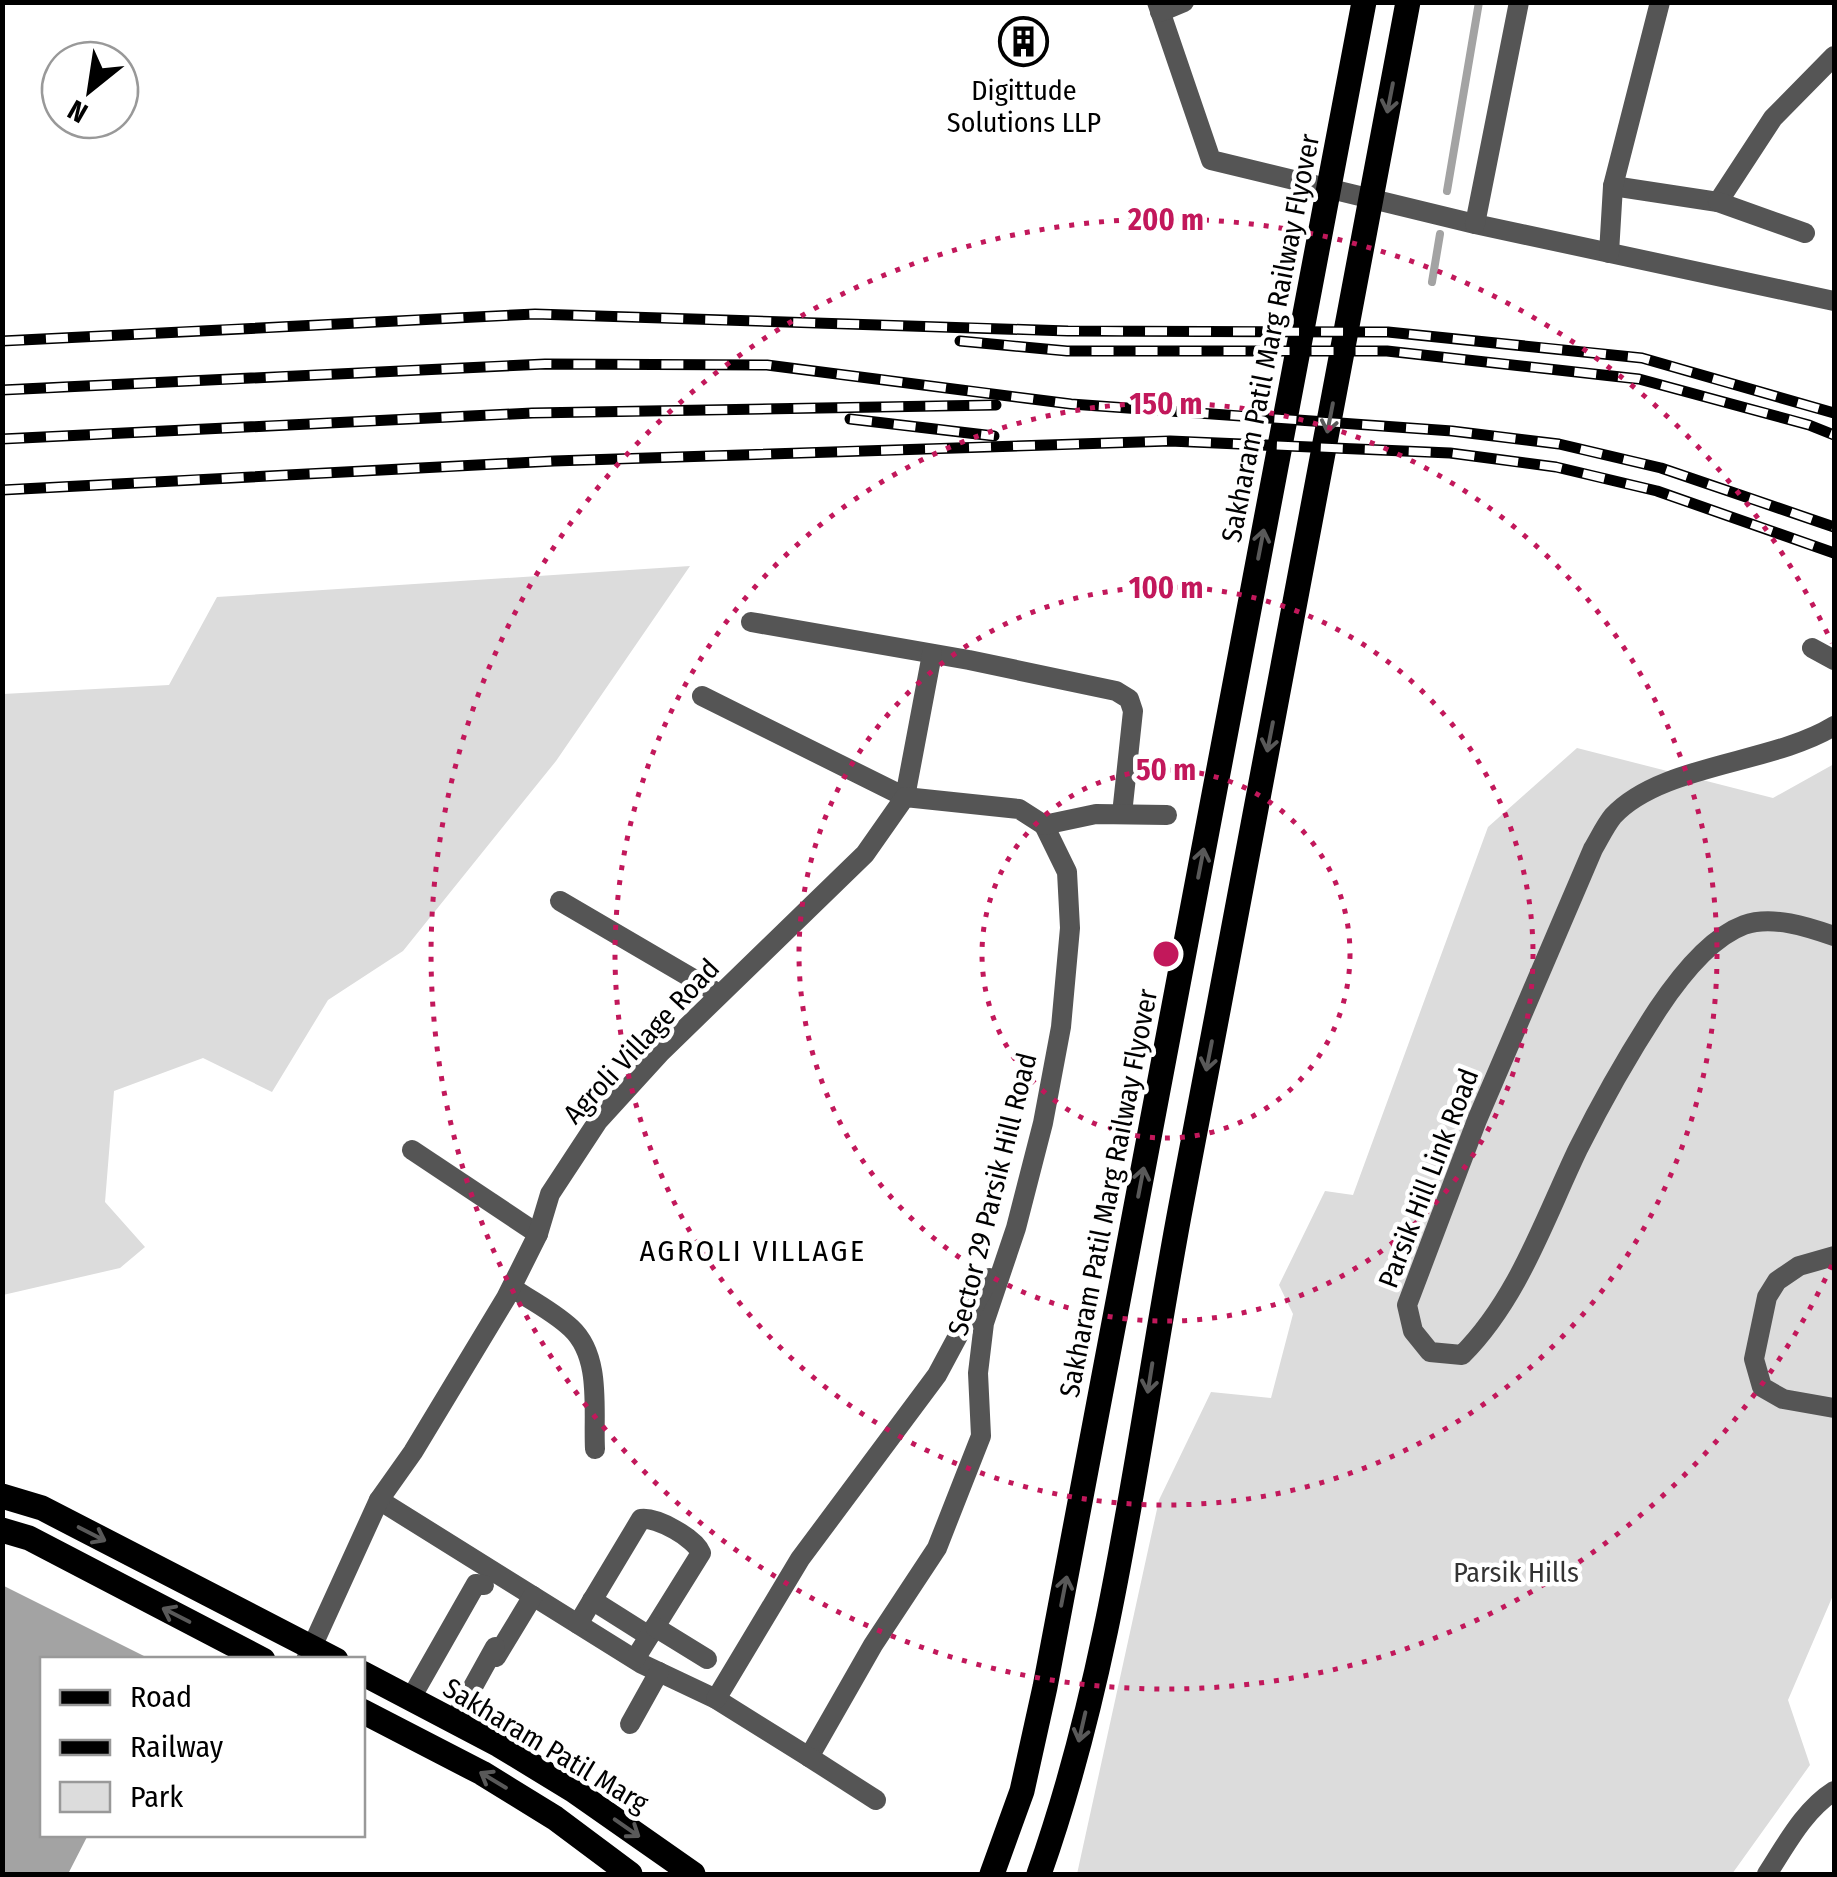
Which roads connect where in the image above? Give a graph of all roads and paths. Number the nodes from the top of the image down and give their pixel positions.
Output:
1 (1184, 2) edge
2 (1364, 2) edge
3 (1408, 2) edge
4 (1518, 2) edge
5 (1660, 2) edge
6 (1159, 7) edge
7 (1834, 56) edge
8 (1614, 186) junction
9 (1718, 202) junction
10 (1475, 224) junction
11 (1805, 233) dead end
12 (1608, 253) junction
13 (1834, 301) edge
14 (751, 622) dead end
15 (1812, 648) dead end
16 (932, 654) junction
17 (1834, 660) edge
18 (702, 696) dead end
19 (1834, 726) edge
20 (905, 797) junction
21 (1122, 814) junction
22 (1168, 814) dead end
23 (1044, 825) junction
24 (560, 901) dead end
25 (1834, 936) edge
26 (719, 994) junction
27 (412, 1150) dead end
28 (1016, 1228) junction
29 (538, 1234) junction
30 (1834, 1256) edge
31 (512, 1288) junction
32 (1834, 1408) edge
33 (595, 1449) dead end
34 (2, 1496) edge
35 (379, 1500) junction
36 (2, 1530) edge
37 (484, 1584) dead end
38 (534, 1596) junction
39 (592, 1600) junction
40 (578, 1624) junction
41 (652, 1632) junction
42 (309, 1653) edge
43 (257, 1657) edge
44 (706, 1659) dead end
45 (635, 1660) junction
46 (659, 1672) junction
47 (365, 1675) edge
48 (411, 1698) junction
49 (716, 1699) junction
50 (365, 1713) edge
51 (454, 1720) junction
52 (630, 1724) dead end
53 (808, 1757) junction
54 (1834, 1791) edge
55 (876, 1800) dead end
56 (630, 1874) edge
57 (693, 1874) edge
58 (992, 1874) edge
59 (1039, 1874) edge
60 (1767, 1874) edge

1 - 6 street
58 -> 2 main road, Sakharam Patil Marg Railway Flyover
3 -> 59 main road
4 - 10 street
5 - 8 street
6 - 10 street
7 - 9 street
8 - 9 street
8 - 12 street
9 - 11 street
10 - 12 street
12 - 13 street
14 - 16 street
15 - 17 street
16 - 20 street
16 - 21 street
18 - 20 street
19 - 25 street, Parsik Hill Link Road
20 - 23 street
20 - 26 street, Agroli Village Road
21 - 22 street
21 - 23 street
23 - 28 street, Sector 29 Parsik Hill Road
24 - 26 street
26 - 29 street, Agroli Village Road
27 - 29 street
28 - 49 street
28 - 53 street, Sector 29 Parsik Hill Road
29 - 31 street, Agroli Village Road
30 - 32 street
31 - 33 street
31 - 35 street, Agroli Village Road
34 -> 42 main road
35 - 38 street
35 - 42 street, Agroli Village Road
43 -> 36 main road
37 - 48 street
38 - 40 street
38 - 51 street
39 - 40 street
39 - 41 street
39 - 41 street
40 - 45 street
41 - 44 street
41 - 45 street
45 - 46 street
46 - 49 street
46 - 52 street
47 - 48 main road, Sakharam Patil Marg
48 - 51 main road, Sakharam Patil Marg
49 - 53 street
56 -> 50 main road, Sakharam Patil Marg
51 -> 57 main road, Sakharam Patil Marg
53 - 55 street
54 - 60 street

